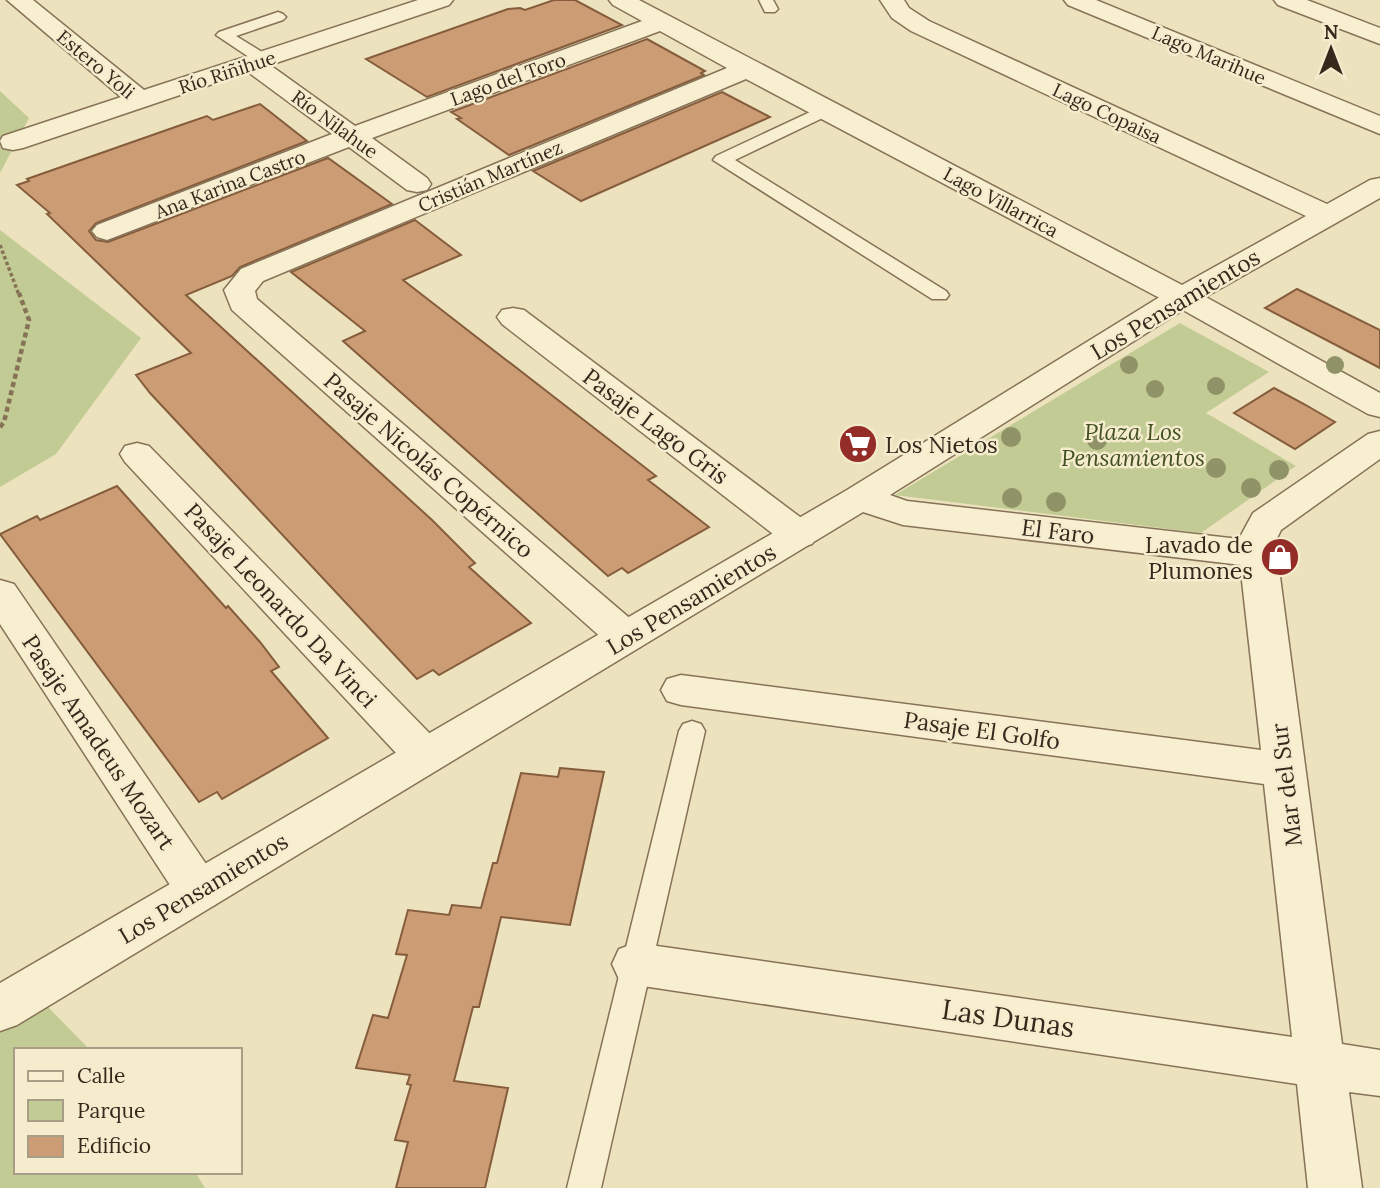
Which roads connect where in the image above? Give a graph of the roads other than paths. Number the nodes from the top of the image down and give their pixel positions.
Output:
1 (19, 0) edge
2 (441, 0) edge
3 (621, 0) edge
4 (1076, 0) edge
5 (1286, 0) edge
6 (905, 6) edge
7 (278, 17) dead end
8 (663, 22) junction
9 (1380, 37) edge
10 (259, 62) junction
11 (747, 69) junction
12 (140, 100) junction
13 (825, 110) junction
14 (1380, 126) edge
15 (352, 136) junction
16 (13, 142) dead end
17 (417, 184) dead end
18 (1380, 186) edge
19 (1330, 216) junction
20 (107, 231) dead end
21 (239, 290) joint
22 (939, 295) dead end
23 (1182, 297) junction
24 (513, 317) dead end
25 (1380, 407) edge
26 (1380, 442) edge
27 (137, 453) dead end
28 (860, 498) junction
29 (799, 535) junction
30 (1258, 554) junction
31 (0, 594) edge
32 (626, 637) junction
33 (681, 690) dead end
34 (692, 731) dead end
35 (425, 756) junction
36 (1284, 770) junction
37 (199, 891) junction
38 (636, 964) junction
39 (0, 1009) edge
40 (1320, 1064) junction
41 (1380, 1073) edge
42 (584, 1188) edge
43 (1335, 1188) edge

1 - 12 street, Estero Yoli
2 - 10 street, Río Riñihue
3 - 8 street, Lago Villarrica
4 - 14 street, Lago Marihue
5 - 9 street
6 - 19 street, Lago Copaisa
7 - 10 lane
8 - 11 street, Lago Villarrica
8 - 15 street, Lago del Toro
10 - 12 street, Río Riñihue
10 - 15 street, Río Nilahue
11 - 13 street, Lago Villarrica
11 - 21 street, Cristián Martínez
12 - 16 street, Río Riñihue
13 - 22 lane
13 - 23 street, Lago Villarrica
15 - 17 street, Río Nilahue
15 - 20 street, Ana Karina Castro
18 - 19 street, Los Pensamientos
19 - 23 street, Los Pensamientos
21 - 32 street, Pasaje Nicolás Copérnico
23 - 25 street, Lago Villarrica
23 - 28 street, Los Pensamientos
24 - 29 street, Pasaje Lago Gris
26 - 30 street, Mar del Sur
27 - 35 street, Pasaje Leonardo Da Vinci
28 - 29 street, Los Pensamientos
28 - 30 street, El Faro
29 - 32 street, Los Pensamientos
30 - 36 street, Mar del Sur
31 - 37 street, Pasaje Amadeus Mozart
32 - 35 street, Los Pensamientos
33 - 36 street, Pasaje El Golfo
34 - 38 lane
35 - 37 street, Los Pensamientos
36 - 40 street, Mar del Sur
37 - 39 street, Los Pensamientos
38 - 40 street, Las Dunas
38 - 42 lane
40 - 41 street, Las Dunas
40 - 43 street, Mar del Sur

